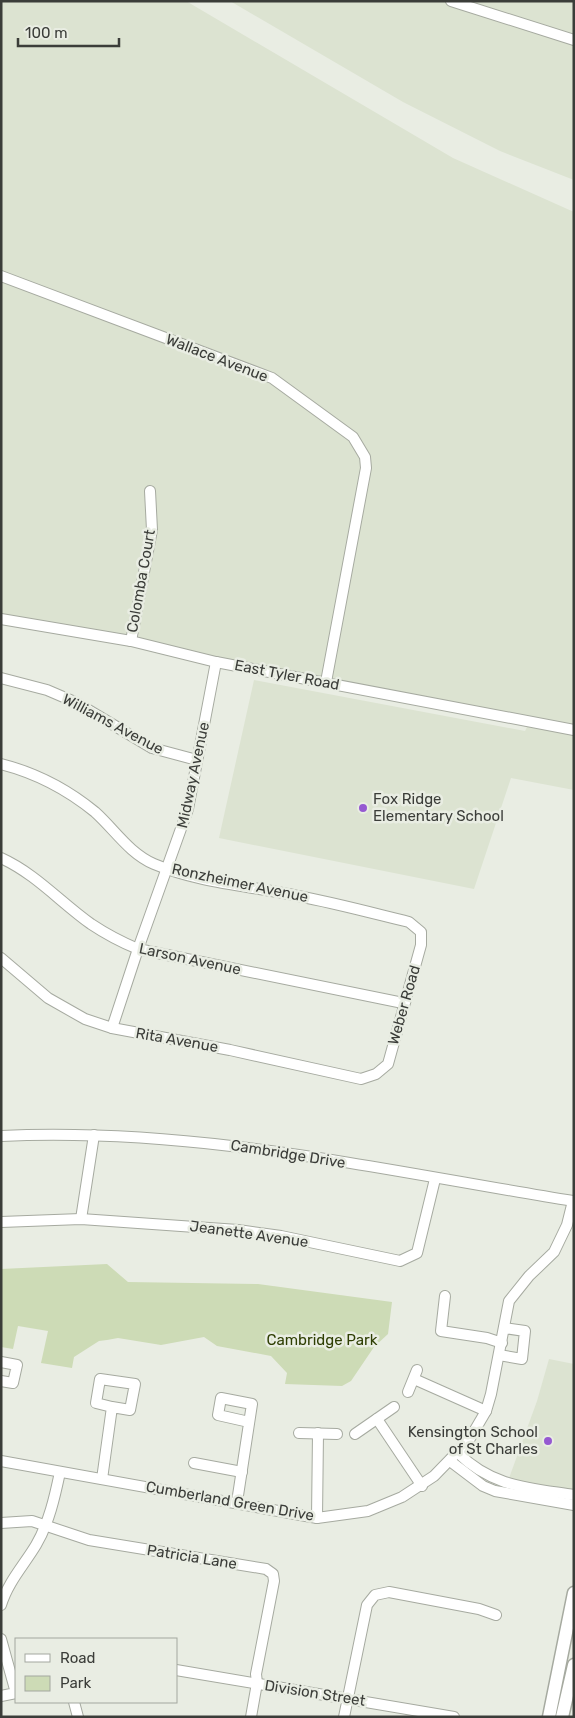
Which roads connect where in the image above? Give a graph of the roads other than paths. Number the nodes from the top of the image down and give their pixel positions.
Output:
1 (451, 1) edge
2 (574, 40) edge
3 (1, 276) edge
4 (150, 491) dead end
5 (1, 620) edge
6 (131, 642) junction
7 (216, 662) junction
8 (1, 678) edge
9 (326, 682) junction
10 (574, 730) edge
11 (197, 760) junction
12 (1, 764) edge
13 (1, 858) edge
14 (166, 868) junction
15 (417, 929) joint
16 (138, 949) junction
17 (1, 958) edge
18 (403, 1003) junction
19 (112, 1028) junction
20 (372, 1076) joint
21 (94, 1135) junction
22 (1, 1136) edge
23 (435, 1179) junction
24 (573, 1201) edge
25 (81, 1219) junction
26 (1, 1222) edge
27 (446, 1296) dead end
28 (504, 1328) junction
29 (502, 1343) junction
30 (499, 1355) junction
31 (1, 1362) edge
32 (1, 1381) edge
33 (408, 1392) dead end
34 (112, 1407) dead end
35 (394, 1407) dead end
36 (486, 1411) junction
37 (377, 1419) junction
38 (249, 1422) dead end
39 (299, 1433) dead end
40 (318, 1433) junction
41 (337, 1434) dead end
42 (355, 1434) dead end
43 (458, 1453) junction
44 (1, 1461) edge
45 (450, 1461) junction
46 (194, 1463) dead end
47 (60, 1472) junction
48 (242, 1472) junction
49 (102, 1479) junction
50 (422, 1486) junction
51 (574, 1495) edge
52 (237, 1502) junction
53 (574, 1505) edge
54 (317, 1518) junction
55 (1, 1523) edge
56 (45, 1526) junction
57 (574, 1593) edge
58 (1, 1605) edge
59 (496, 1615) dead end
60 (1, 1640) edge
61 (574, 1665) edge
62 (178, 1670) edge
63 (257, 1684) junction
64 (15, 1689) edge
65 (15, 1693) edge
66 (1, 1696) edge
67 (348, 1698) junction
68 (74, 1703) edge
69 (78, 1717) edge
70 (251, 1717) edge
71 (344, 1717) edge
72 (454, 1717) edge
73 (549, 1717) edge
74 (562, 1717) edge

1 - 2 street
3 - 9 street, Wallace Avenue
4 - 6 street, Colomba Court
5 - 6 street, East Tyler Road
6 - 7 street, East Tyler Road
7 - 9 street, East Tyler Road
7 - 11 street, Midway Avenue
8 - 11 street, Williams Avenue
9 - 10 street, East Tyler Road
11 - 14 street, Midway Avenue
12 - 14 street, Ronzheimer Avenue
13 - 16 street, Larson Avenue
14 - 15 street, Ronzheimer Avenue
14 - 16 street, Midway Avenue
15 - 18 street, Weber Road
16 - 18 street, Larson Avenue
16 - 19 street, Midway Avenue
17 - 19 street, Rita Avenue
18 - 20 street, Weber Road
19 - 20 street, Rita Avenue
21 - 22 street, Cambridge Drive
21 - 23 street, Cambridge Drive
21 - 25 street
23 - 24 street, Cambridge Drive
23 - 25 street, Jeanette Avenue
24 - 28 street, Cumberland Green Drive
25 - 26 street, Jeanette Avenue
27 - 29 street
28 - 29 street, Cumberland Green Drive
28 - 30 street
29 - 30 street, Cumberland Green Drive
30 - 36 street, Cumberland Green Drive
31 - 32 street
33 - 36 street
34 - 49 street
35 - 37 street
36 - 43 street, Cumberland Green Drive
37 - 42 street
37 - 50 street
38 - 48 street
39 - 40 street
40 - 41 street
40 - 54 street
43 - 45 street, Cumberland Green Drive
43 - 51 street
44 - 47 street, Cumberland Green Drive
45 - 50 street, Cumberland Green Drive
45 - 53 street
46 - 48 street
47 - 49 street, Cumberland Green Drive
47 - 56 street
48 - 52 street
49 - 52 street, Cumberland Green Drive
50 - 54 street, Cumberland Green Drive
52 - 54 street, Cumberland Green Drive
55 - 56 street, Patricia Lane
56 - 58 street
56 - 63 street, Patricia Lane
57 - 73 main road
59 - 67 street
60 - 64 street
61 - 74 main road
62 - 63 street, Division Street
63 - 67 street, Division Street
63 - 70 street
65 - 66 street
67 - 71 street
67 - 72 street, Division Street
68 - 69 street

